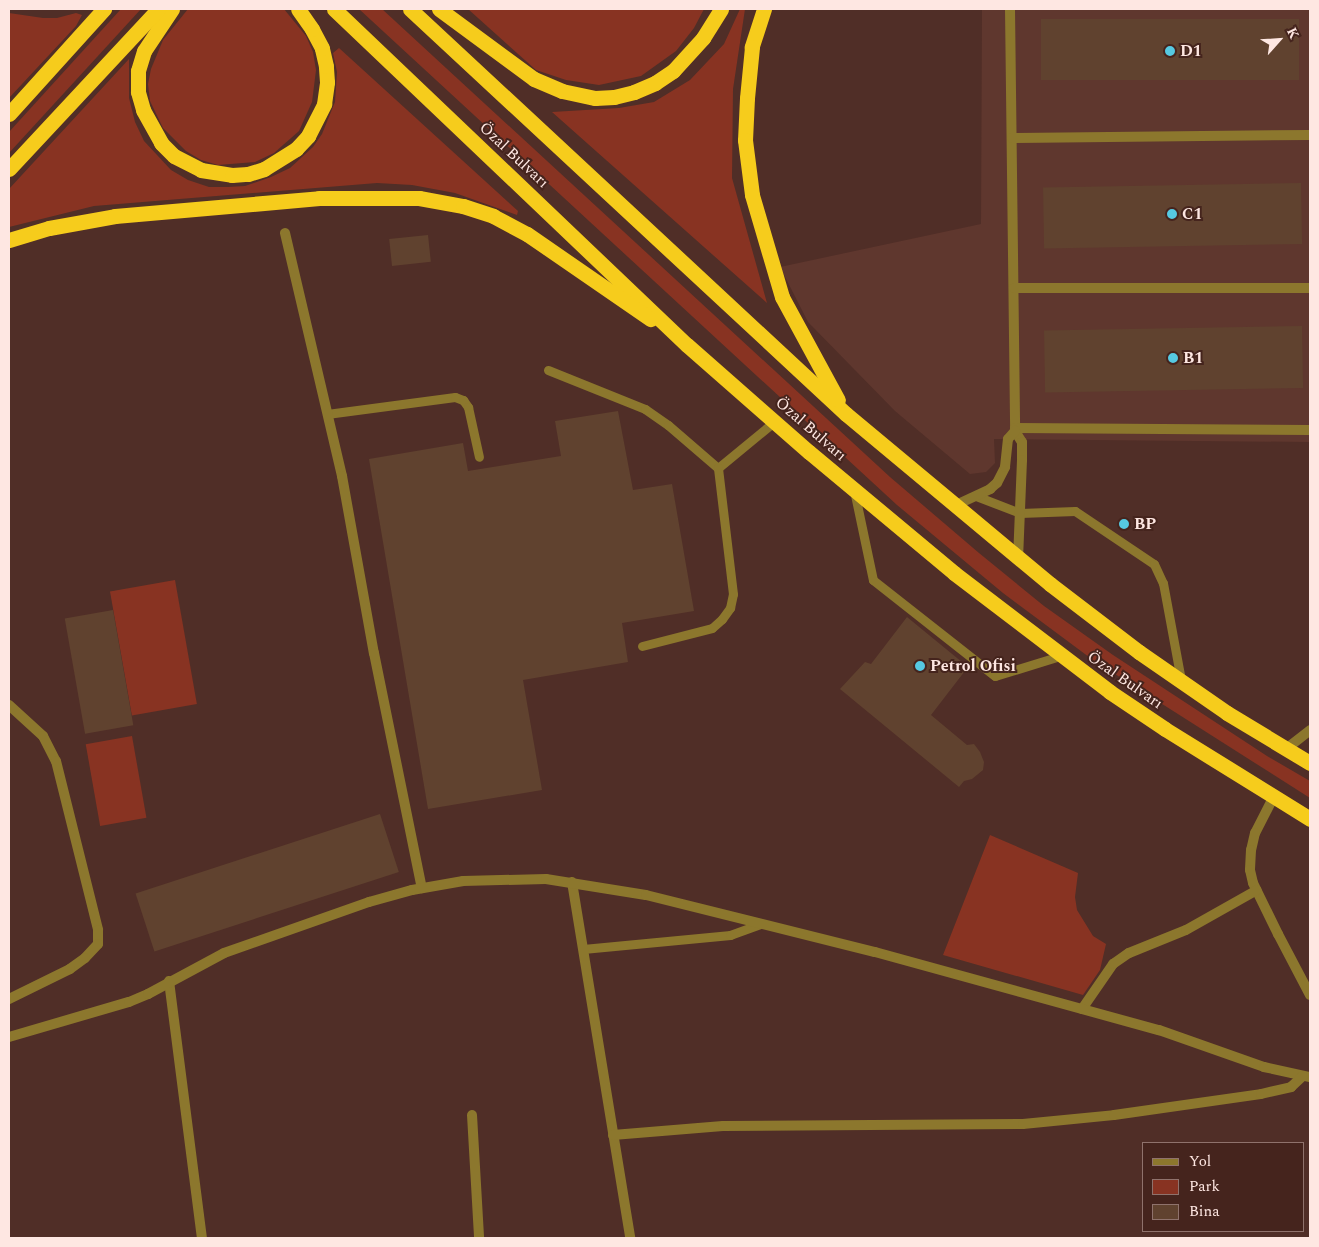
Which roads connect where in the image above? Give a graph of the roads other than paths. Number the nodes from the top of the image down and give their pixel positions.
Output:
1 (104, 9) edge
2 (158, 9) edge
3 (172, 9) edge
4 (298, 9) edge
5 (334, 9) edge
6 (410, 9) edge
7 (439, 9) edge
8 (721, 9) edge
9 (764, 9) edge
10 (1010, 9) edge
11 (9, 114) edge
12 (1310, 135) edge
13 (1012, 138) junction
14 (9, 169) edge
15 (285, 233) dead end
16 (9, 240) edge
17 (1014, 288) junction
18 (1310, 288) edge
19 (687, 345) junction
20 (548, 370) dead end
21 (327, 414) junction
22 (846, 414) junction
23 (775, 421) junction
24 (1015, 430) junction
25 (1310, 430) edge
26 (479, 457) dead end
27 (718, 468) junction
28 (854, 490) junction
29 (976, 496) junction
30 (956, 504) junction
31 (1020, 513) junction
32 (1018, 558) junction
33 (642, 646) dead end
34 (1060, 656) junction
35 (1181, 680) junction
36 (9, 706) edge
37 (1310, 730) edge
38 (1286, 749) junction
39 (1310, 763) edge
40 (1273, 798) junction
41 (1310, 819) edge
42 (572, 882) junction
43 (422, 888) junction
44 (1257, 890) junction
45 (762, 924) junction
46 (583, 949) junction
47 (169, 981) junction
48 (1310, 995) edge
49 (9, 999) edge
50 (1082, 1009) junction
51 (9, 1036) edge
52 (1306, 1077) edge
53 (472, 1115) dead end
54 (614, 1135) junction
55 (202, 1238) edge
56 (479, 1238) edge
57 (630, 1238) edge

1 - 11 highway
2 - 14 highway
3 - 4 highway
5 - 19 highway, Özal Bulvarı
6 - 22 highway, Özal Bulvarı
7 - 8 highway
9 - 22 highway
10 - 13 street
12 - 13 street
13 - 17 street
15 - 21 street
16 - 19 highway
17 - 18 street
17 - 24 street
19 - 23 highway, Özal Bulvarı
20 - 27 lane
21 - 26 lane
21 - 43 street
22 - 30 highway, Özal Bulvarı
23 - 27 lane
23 - 28 highway, Özal Bulvarı
24 - 25 street
24 - 29 street
24 - 31 street
27 - 33 lane
28 - 34 highway, Özal Bulvarı
28 - 34 lane
29 - 30 street
29 - 31 lane
30 - 32 highway, Özal Bulvarı
31 - 32 street
31 - 35 lane
32 - 35 highway, Özal Bulvarı
34 - 40 highway, Özal Bulvarı
35 - 38 highway, Özal Bulvarı
36 - 49 street
37 - 38 street
38 - 39 highway, Özal Bulvarı
40 - 41 highway, Özal Bulvarı
40 - 44 street
42 - 43 street
42 - 45 street
42 - 46 street
43 - 47 street
44 - 48 street
44 - 50 street
45 - 46 lane
45 - 50 street
46 - 54 street
47 - 51 street
47 - 55 street
50 - 52 street
52 - 54 street
53 - 56 street
54 - 57 street

